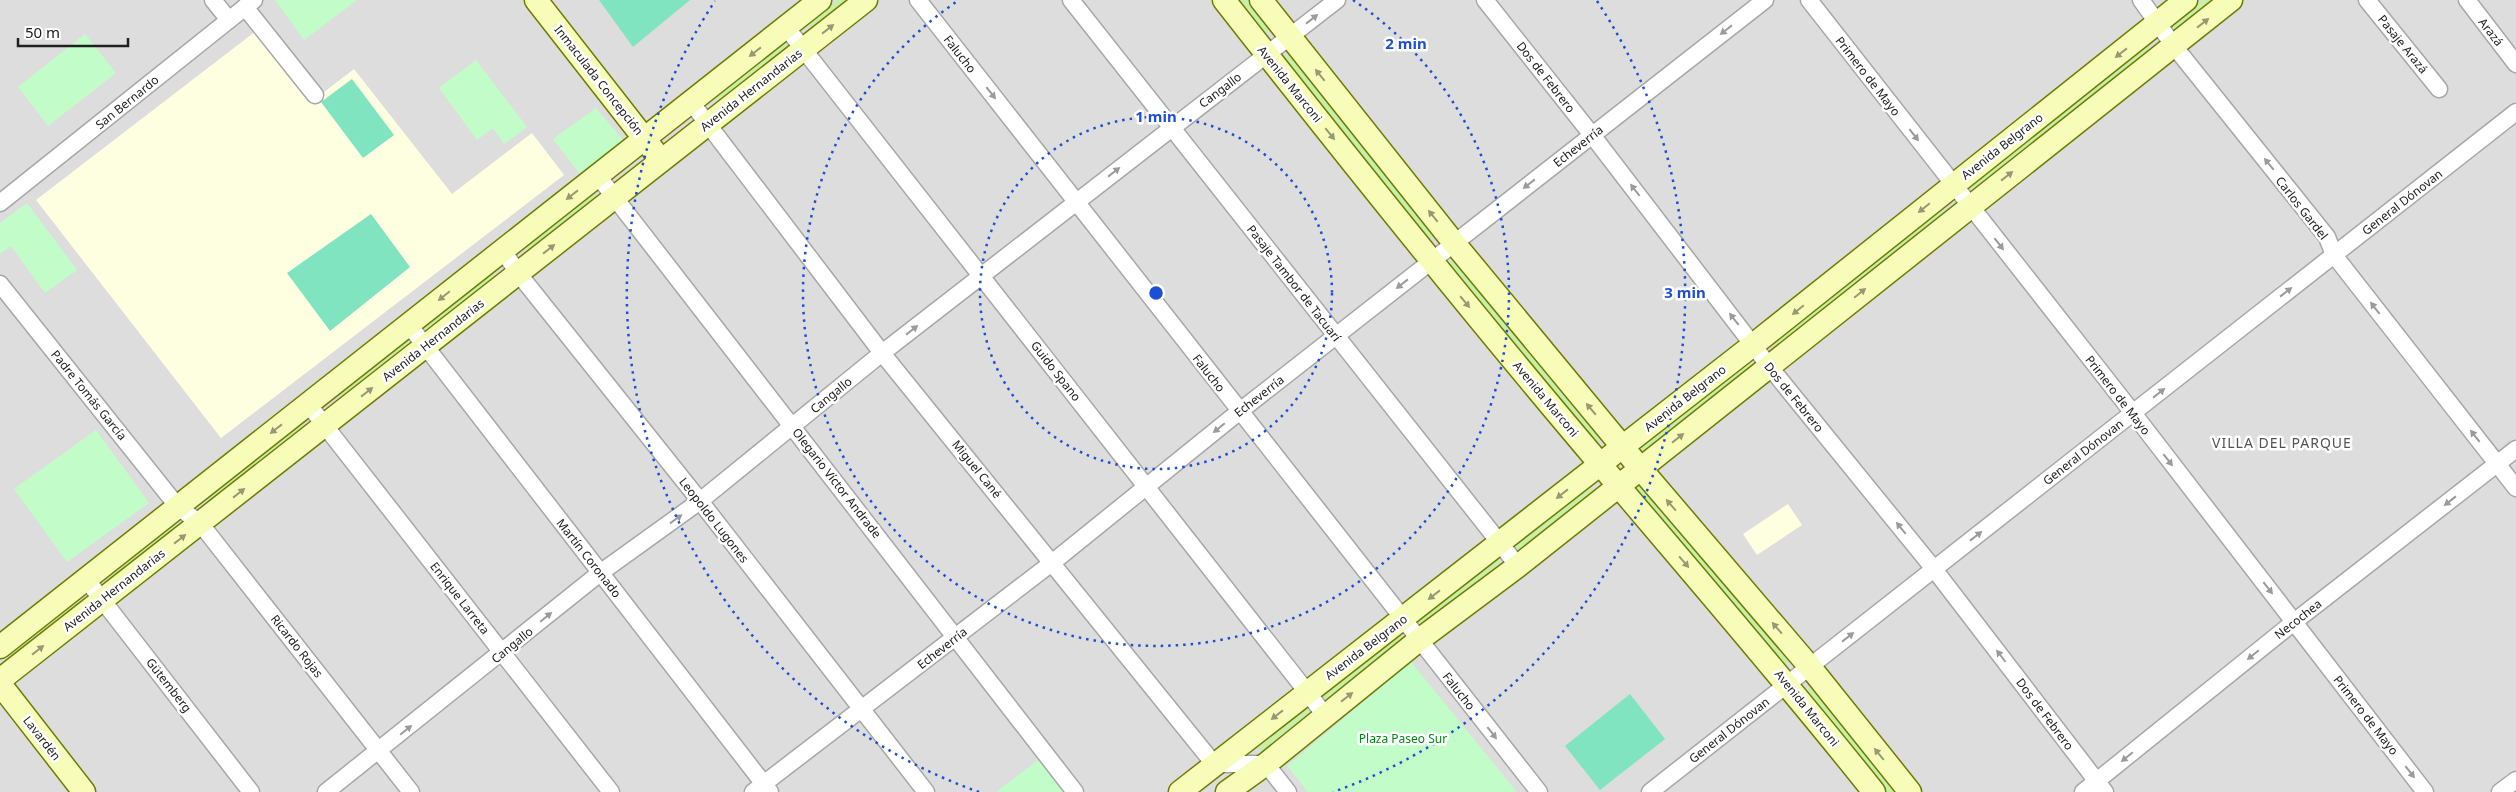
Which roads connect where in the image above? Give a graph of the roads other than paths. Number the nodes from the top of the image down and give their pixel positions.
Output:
1 (213, 0) edge
2 (536, 0) edge
3 (820, 0) edge
4 (866, 0) edge
5 (918, 0) edge
6 (1071, 0) edge
7 (1224, 0) edge
8 (1261, 0) edge
9 (1336, 0) edge
10 (1485, 0) edge
11 (1765, 0) edge
12 (1808, 0) edge
13 (2141, 0) edge
14 (2186, 0) edge
15 (2231, 0) edge
16 (2367, 0) edge
17 (2467, 0) edge
18 (250, 4) edge
19 (229, 20) junction
20 (2159, 23) junction
21 (786, 27) junction
22 (1290, 36) junction
23 (2174, 46) junction
24 (804, 49) junction
25 (1267, 55) junction
26 (2516, 64) edge
27 (2439, 89) dead end
28 (315, 95) dead end
29 (691, 102) junction
30 (2516, 112) edge
31 (708, 124) junction
32 (1171, 126) junction
33 (1592, 135) junction
34 (645, 139) junction
35 (662, 160) junction
36 (598, 176) junction
37 (1953, 185) junction
38 (615, 197) junction
39 (1076, 202) junction
40 (0, 203) edge
41 (1969, 206) junction
42 (1454, 243) junction
43 (502, 249) junction
44 (2334, 255) junction
45 (1432, 261) junction
46 (518, 273) junction
47 (981, 276) junction
48 (0, 284) edge
49 (408, 325) junction
50 (1335, 336) junction
51 (1753, 345) junction
52 (425, 346) junction
53 (882, 353) junction
54 (1768, 366) junction
55 (308, 404) junction
56 (1240, 411) junction
57 (2133, 413) junction
58 (324, 426) junction
59 (793, 426) junction
60 (1622, 447) junction
61 (2516, 449) edge
62 (1600, 464) junction
63 (2497, 464) junction
64 (1640, 468) junction
65 (1618, 485) junction
66 (1148, 486) junction
67 (2516, 488) edge
68 (700, 501) junction
69 (178, 506) junction
70 (200, 523) junction
71 (1500, 542) junction
72 (1053, 562) junction
73 (1518, 566) junction
74 (1934, 569) junction
75 (600, 573) junction
76 (86, 579) junction
77 (103, 600) junction
78 (1403, 620) junction
79 (2294, 622) junction
80 (956, 636) junction
81 (1419, 640) junction
82 (0, 647) edge
83 (503, 652) junction
84 (1810, 667) junction
85 (0, 682) edge
86 (1788, 684) junction
87 (1307, 692) junction
88 (861, 711) junction
89 (1325, 715) junction
90 (379, 752) junction
91 (1214, 764) junction
92 (1266, 764) junction
93 (2516, 780) edge
94 (2101, 786) edge
95 (762, 789) edge
96 (84, 792) edge
97 (251, 792) edge
98 (326, 792) edge
99 (411, 792) edge
100 (611, 792) edge
101 (926, 792) edge
102 (1075, 792) edge
103 (1180, 792) edge
104 (1226, 792) edge
105 (1288, 792) edge
106 (1539, 792) edge
107 (1650, 792) edge
108 (1874, 792) edge
109 (1910, 792) edge
110 (2083, 792) edge
111 (2425, 792) edge
112 (2500, 792) edge

1 - 19 street
2 - 34 main road, Inmaculada Concepción
3 - 21 main road, Avenida Hernandarias
24 -> 4 main road, Avenida Hernandarias
5 -> 39 street, Falucho
6 - 32 street, Pasaje Tambor de Tacuarí
7 - 25 main road, Avenida Marconi
8 - 22 main road
22 -> 9 street, Cangallo
10 - 33 street, Dos de Febrero
11 -> 33 street, Echeverría
12 -> 37 street, Primero de Mayo
13 - 20 street, Carlos Gardel
14 - 20 main road, Avenida Belgrano
23 -> 15 main road
16 - 27 street, Pasaje Arazá
17 - 26 street, Arazá
18 - 19 street, San Bernardo
18 - 28 street
19 - 40 street, San Bernardo
20 - 23 street, Carlos Gardel
20 -> 37 main road, Avenida Belgrano
21 - 24 street, Guido Spano
21 -> 29 main road, Avenida Hernandarias
22 - 25 street, Cangallo
42 -> 22 main road
41 -> 23 main road
44 -> 23 street, Carlos Gardel
24 - 31 main road, Avenida Hernandarias
24 - 47 street, Guido Spano
25 - 32 street, Cangallo
25 -> 45 main road, Avenida Marconi
29 - 31 street, Miguel Cané
29 - 34 main road, Avenida Hernandarias
30 - 44 street, General Dónovan
31 - 35 main road, Avenida Hernandarias
31 - 53 street, Miguel Cané
39 -> 32 street, Cangallo
32 - 50 street, Pasaje Tambor de Tacuarí
33 -> 42 street, Echeverría
51 -> 33 street, Dos de Febrero
34 - 35 main road, Inmaculada Concepción
34 - 36 main road, Avenida Hernandarias
35 - 38 main road, Avenida Hernandarias
36 - 38 street, Olegario Víctor Andrade
36 -> 43 main road, Avenida Hernandarias
37 - 41 street, Primero de Mayo
37 -> 51 main road, Avenida Belgrano
46 -> 38 main road, Avenida Hernandarias
38 - 59 street, Olegario Víctor Andrade
39 - 47 street, Cangallo
39 - 56 street, Falucho
54 -> 41 main road
41 -> 57 street, Primero de Mayo
42 - 45 street, Echeverría
60 -> 42 main road
43 - 46 street, Leopoldo Lugones
43 -> 49 main road, Avenida Hernandarias
57 -> 44 street, General Dónovan
63 -> 44 street, Carlos Gardel
45 -> 50 street, Echeverría
45 -> 62 main road, Avenida Marconi
46 - 52 main road, Avenida Hernandarias
46 - 68 street, Leopoldo Lugones
53 -> 47 street, Cangallo
47 - 66 street, Guido Spano
48 - 69 street, Padre Tomás García
49 - 52 street, Martín Coronado
49 - 55 main road, Avenida Hernandarias
50 - 56 street, Echeverría
50 - 71 street, Pasaje Tambor de Tacuarí
51 - 54 street, Dos de Febrero
51 - 60 main road, Avenida Belgrano
58 -> 52 main road, Avenida Hernandarias
52 - 75 street, Martín Coronado
53 - 59 street, Cangallo
53 - 72 street, Miguel Cané
64 -> 54 main road
74 -> 54 street, Dos de Febrero
55 - 58 street, Enrique Larreta
55 -> 69 main road, Avenida Hernandarias
56 -> 66 street, Echeverría
56 - 78 street, Falucho
74 -> 57 street, General Dónovan
57 -> 79 street, Primero de Mayo
70 -> 58 main road, Avenida Hernandarias
58 - 83 street, Enrique Larreta
59 - 68 street, Cangallo
59 - 80 street, Olegario Víctor Andrade
60 - 62 main road, Avenida Belgrano
60 - 64 main road
61 - 63 street, Necochea
62 - 65 main road, Avenida Marconi
62 -> 71 main road, Avenida Belgrano
63 - 67 street, Carlos Gardel
63 -> 79 street, Necochea
64 - 65 main road
84 -> 64 main road
65 - 73 main road
65 -> 86 main road, Avenida Marconi
66 - 72 street, Echeverría
66 - 87 street, Guido Spano
75 -> 68 street, Cangallo
68 - 88 street, Leopoldo Lugones
69 - 70 street, Ricardo Rojas
69 - 76 main road, Avenida Hernandarias
77 -> 70 main road, Avenida Hernandarias
70 - 90 street, Ricardo Rojas
71 - 73 street, Pasaje Tambor de Tacuarí
71 -> 78 main road, Avenida Belgrano
72 - 80 street, Echeverría
72 - 91 street, Miguel Cané
73 - 81 main road
84 -> 74 street, General Dónovan
94 -> 74 street, Dos de Febrero
83 -> 75 street, Cangallo
75 - 95 street, Martín Coronado
76 - 77 street, Gütemberg
76 - 82 main road, Avenida Hernandarias
85 -> 77 main road, Avenida Hernandarias
77 - 97 street, Gütemberg
78 - 81 street, Falucho
78 - 87 main road, Avenida Belgrano
79 -> 94 street, Necochea
79 -> 111 street, Primero de Mayo
80 - 88 street, Echeverría
80 - 102 street, Olegario Víctor Andrade
89 -> 81 main road
81 -> 106 street, Falucho
90 -> 83 street, Cangallo
83 - 100 street, Enrique Larreta
84 - 86 street, General Dónovan
109 -> 84 main road
85 - 96 main road, Lavardén
86 - 107 street, General Dónovan
86 - 108 main road, Avenida Marconi
87 - 89 street, Guido Spano
87 -> 91 main road, Avenida Belgrano
88 - 95 street, Echeverría
88 - 101 street, Leopoldo Lugones
89 - 92 main road
90 - 98 street, Cangallo
90 - 99 street, Ricardo Rojas
91 - 92 street
91 - 103 main road, Avenida Belgrano
92 - 104 main road
92 - 105 street
93 - 112 street
94 - 110 street, Necochea

